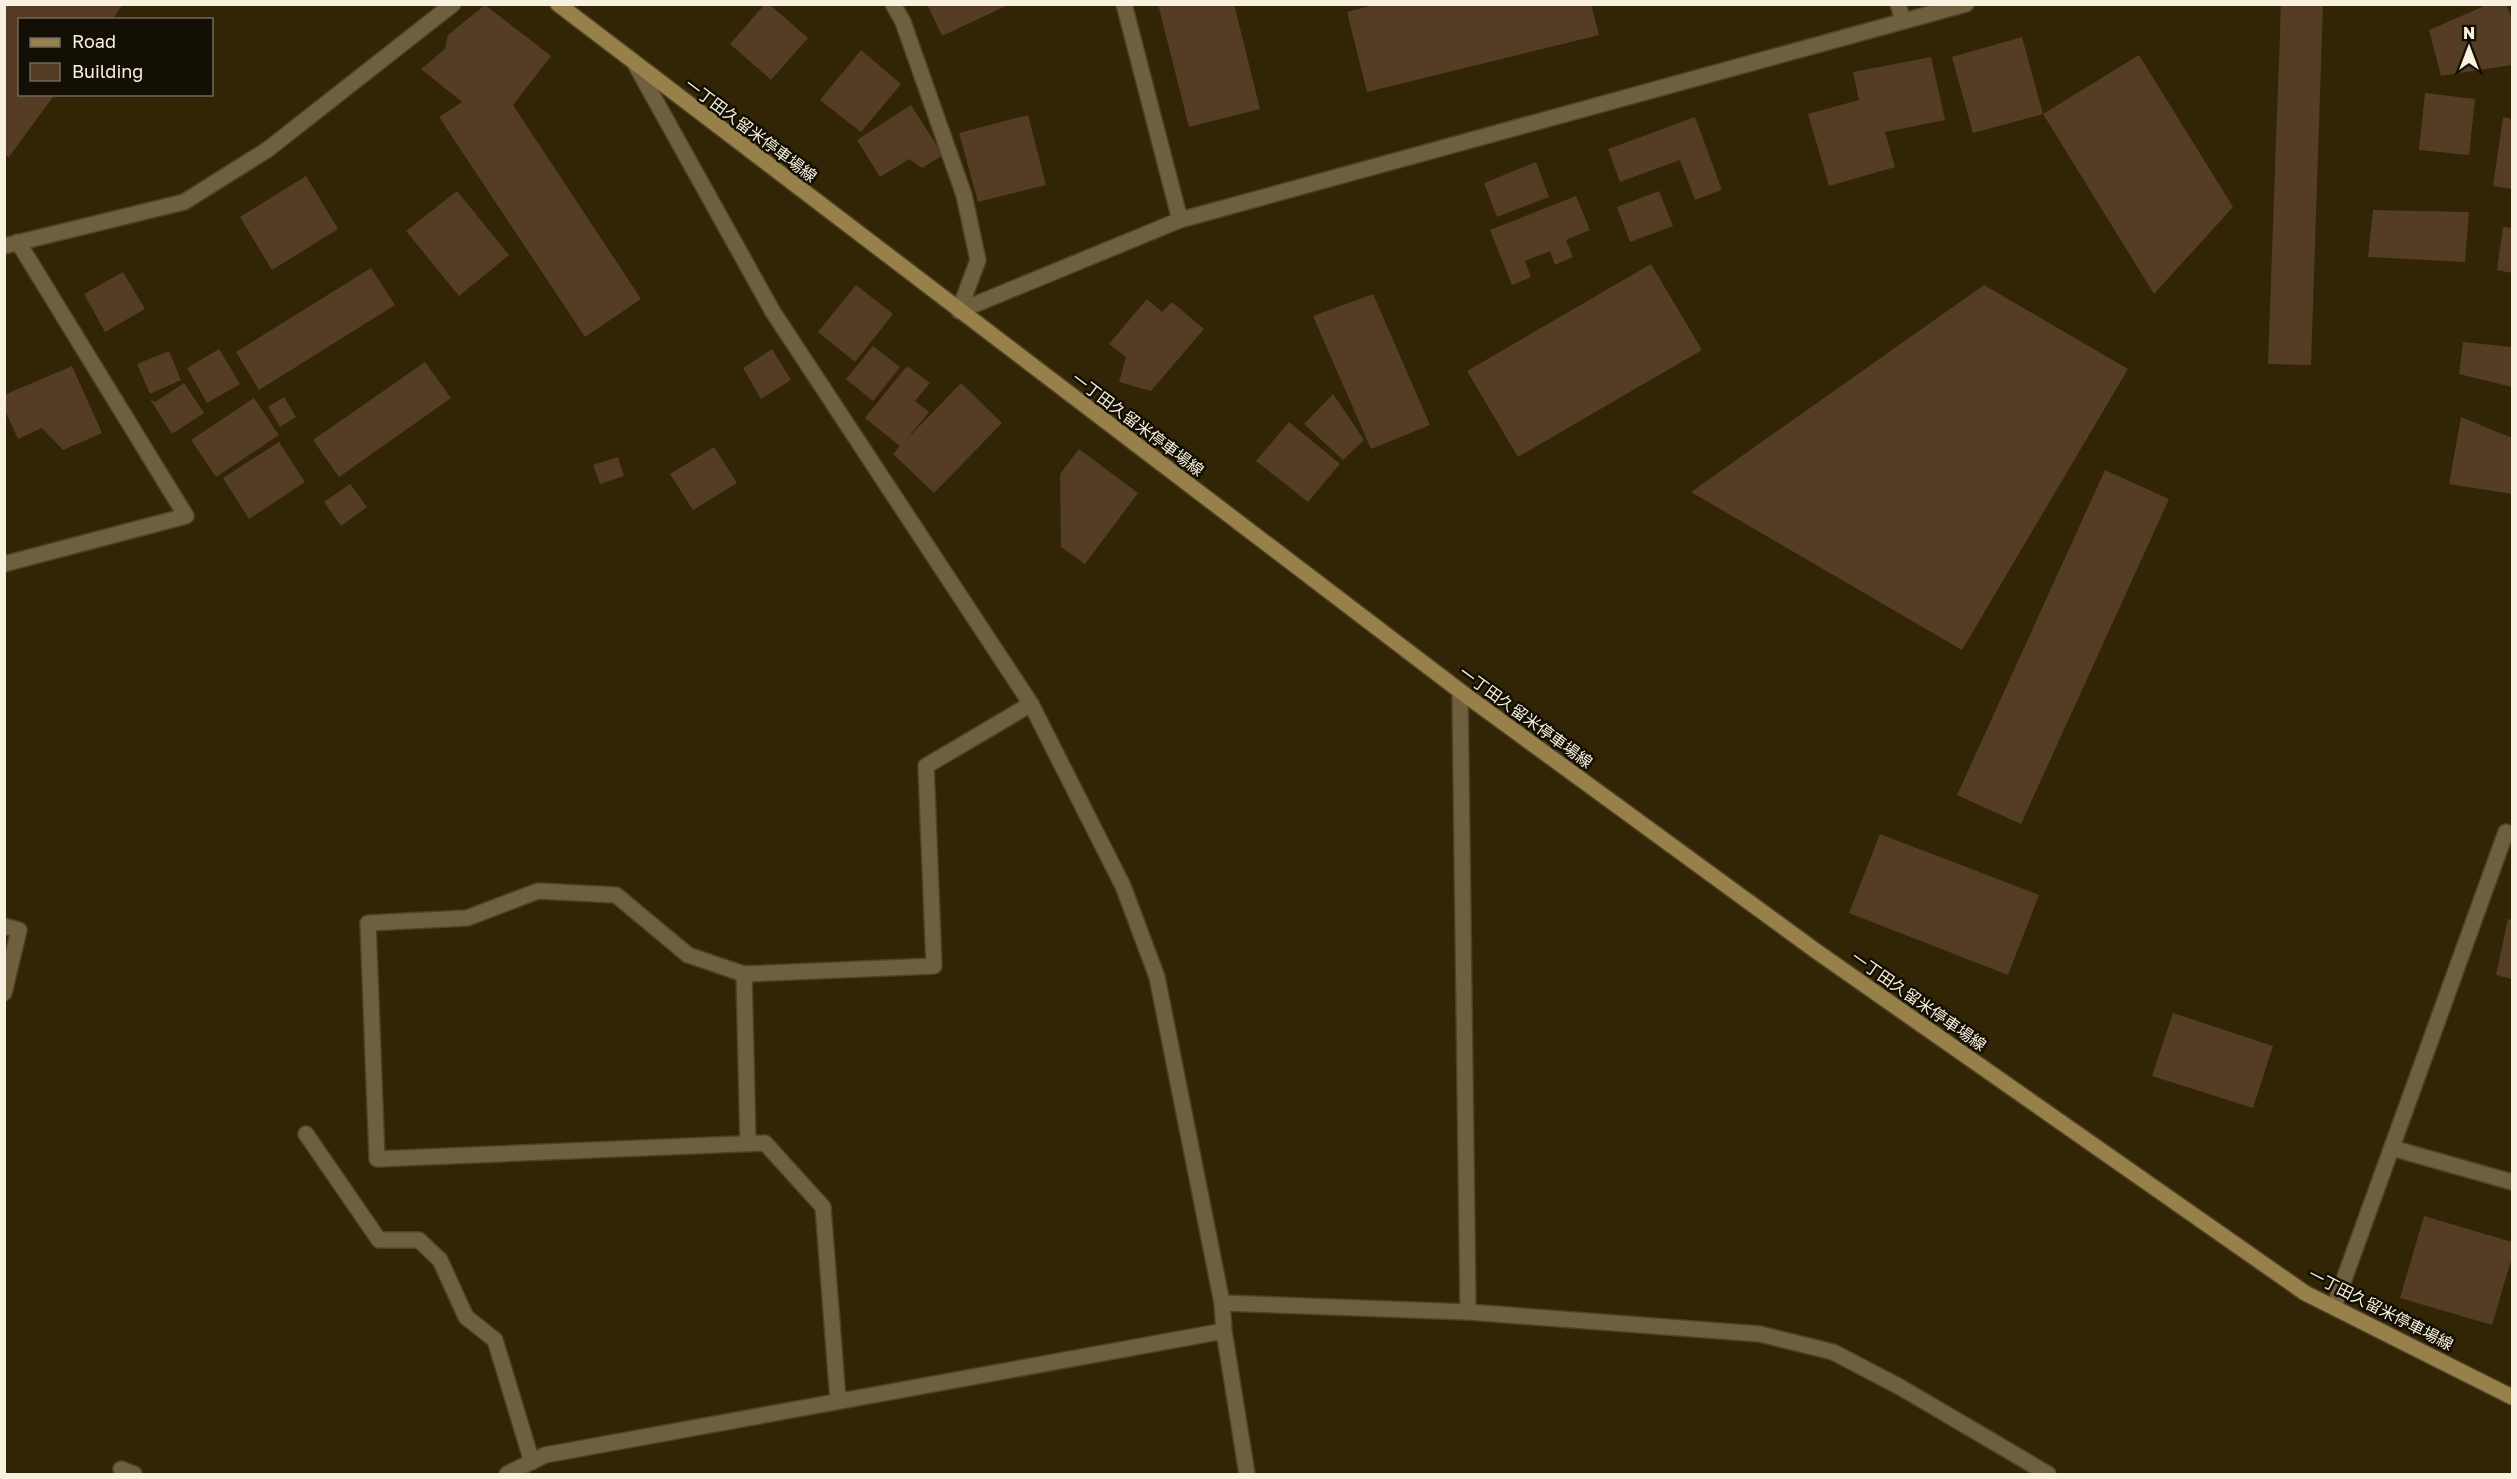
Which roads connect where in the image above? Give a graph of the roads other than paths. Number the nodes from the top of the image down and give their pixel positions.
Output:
1 (453, 4) edge
2 (558, 4) edge
3 (893, 4) edge
4 (1124, 4) edge
5 (1898, 4) edge
6 (1966, 4) edge
7 (1903, 21) junction
8 (634, 62) junction
9 (1180, 220) junction
10 (11, 244) edge
11 (959, 311) junction
12 (4, 564) edge
13 (1460, 691) junction
14 (1031, 704) junction
15 (2506, 832) dead end
16 (4, 926) edge
17 (744, 974) junction
18 (4, 993) edge
19 (306, 1134) dead end
20 (748, 1144) junction
21 (2392, 1148) junction
22 (2512, 1182) edge
23 (1221, 1303) junction
24 (2334, 1307) junction
25 (1468, 1312) junction
26 (1224, 1331) junction
27 (2512, 1397) edge
28 (838, 1400) junction
29 (532, 1462) junction
30 (507, 1474) edge
31 (1247, 1474) edge
32 (2048, 1474) edge

1 - 10 street
2 - 8 main road, 一丁田久留米停車場線
3 - 11 street
4 - 9 street
5 - 7 street
6 - 7 street
7 - 9 street
8 - 11 main road, 一丁田久留米停車場線
8 - 14 street
9 - 11 street
10 - 12 street
11 - 13 main road, 一丁田久留米停車場線
13 - 24 main road, 一丁田久留米停車場線
13 - 25 street
14 - 17 street
14 - 23 street
15 - 21 street
16 - 18 street
17 - 20 street
17 - 20 street
19 - 29 street
20 - 28 street
21 - 22 street
21 - 24 street
23 - 25 street
23 - 26 street
24 - 27 main road, 一丁田久留米停車場線
25 - 32 street
26 - 28 street
26 - 31 street
28 - 29 street
29 - 30 street

